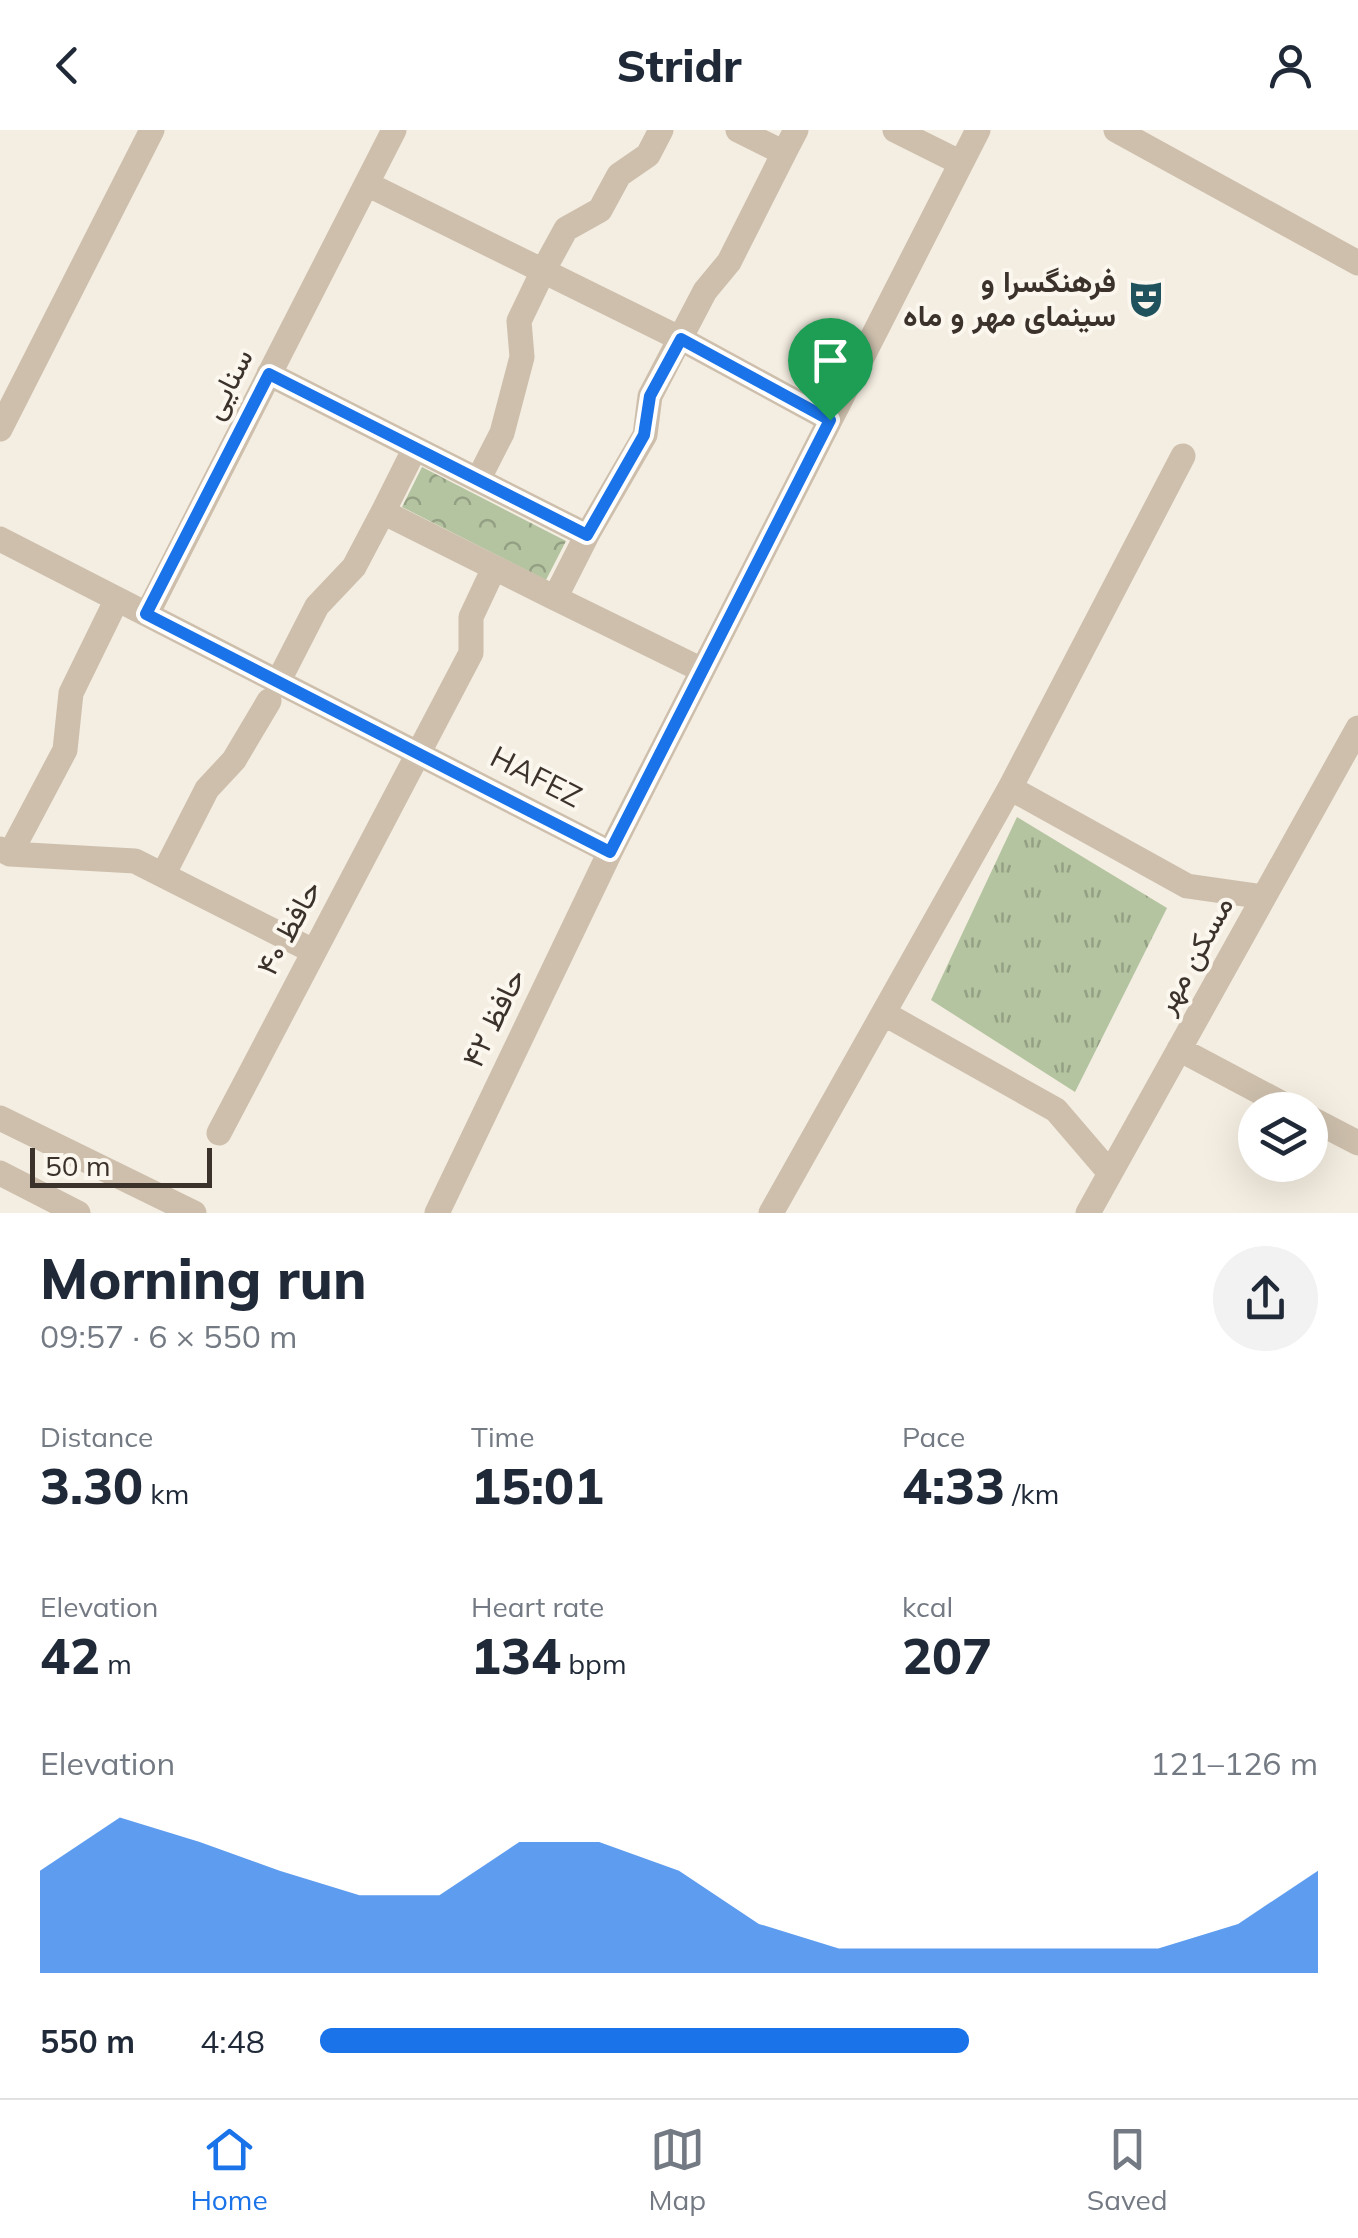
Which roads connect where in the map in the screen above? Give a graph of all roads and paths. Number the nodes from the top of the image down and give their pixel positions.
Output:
1 (152, 130) edge
2 (394, 130) edge
3 (661, 130) edge
4 (738, 130) edge
5 (895, 130) edge
6 (978, 130) edge
7 (1116, 130) edge
8 (790, 142) edge
9 (960, 164) junction
10 (367, 184) junction
11 (1358, 263) edge
12 (543, 271) junction
13 (681, 339) junction
14 (269, 374) junction
15 (830, 420) junction
16 (0, 429) edge
17 (415, 448) junction
18 (1184, 456) dead end
19 (478, 480) junction
20 (383, 512) junction
21 (587, 535) junction
22 (0, 540) edge
23 (494, 568) junction
24 (555, 598) junction
25 (118, 599) junction
26 (146, 614) junction
27 (702, 670) junction
28 (274, 692) junction
29 (1358, 728) edge
30 (418, 754) junction
31 (1010, 788) junction
32 (5, 852) edge
33 (610, 852) junction
34 (163, 876) junction
35 (1264, 897) junction
36 (313, 951) junction
37 (886, 1014) junction
38 (1179, 1050) junction
39 (1260, 1092) edge
40 (0, 1118) edge
41 (1328, 1128) edge
42 (220, 1134) dead end
43 (1358, 1144) edge
44 (1110, 1172) junction
45 (0, 1174) edge
46 (78, 1213) edge
47 (194, 1213) edge
48 (437, 1213) edge
49 (771, 1213) edge
50 (1088, 1213) edge

1 - 16 street
2 - 10 street, سنایی
3 - 12 street
4 - 8 street
5 - 9 street
6 - 9 street
7 - 11 street
8 - 13 street
9 - 15 street
10 - 12 street
10 - 14 street, سنایی
12 - 13 street
12 - 19 street
13 - 15 street
13 - 21 street
14 - 17 street
14 - 26 street, سنایی
15 - 27 street
17 - 19 street
17 - 20 street
18 - 31 street
19 - 21 street
20 - 23 street
20 - 28 street
21 - 24 street
22 - 25 street, HAFEZ
23 - 24 street
23 - 30 street, حافظ ۴۰
24 - 27 street
25 - 26 street, HAFEZ
25 - 32 street
26 - 28 street, HAFEZ
27 - 33 street
28 - 30 street, HAFEZ
28 - 34 street
29 - 35 street, مسکن مهر
30 - 33 street, HAFEZ
30 - 36 street, حافظ ۴۰
31 - 35 street
31 - 37 street
32 - 34 street
33 - 48 street, حافظ ۴۲
34 - 36 street
35 - 38 street, مسکن مهر
36 - 42 street, حافظ ۴۰
37 - 44 street
37 - 49 street
38 - 39 street
38 - 44 street, مسکن مهر
40 - 47 street
41 - 43 street
44 - 50 street, مسکن مهر
45 - 46 street

